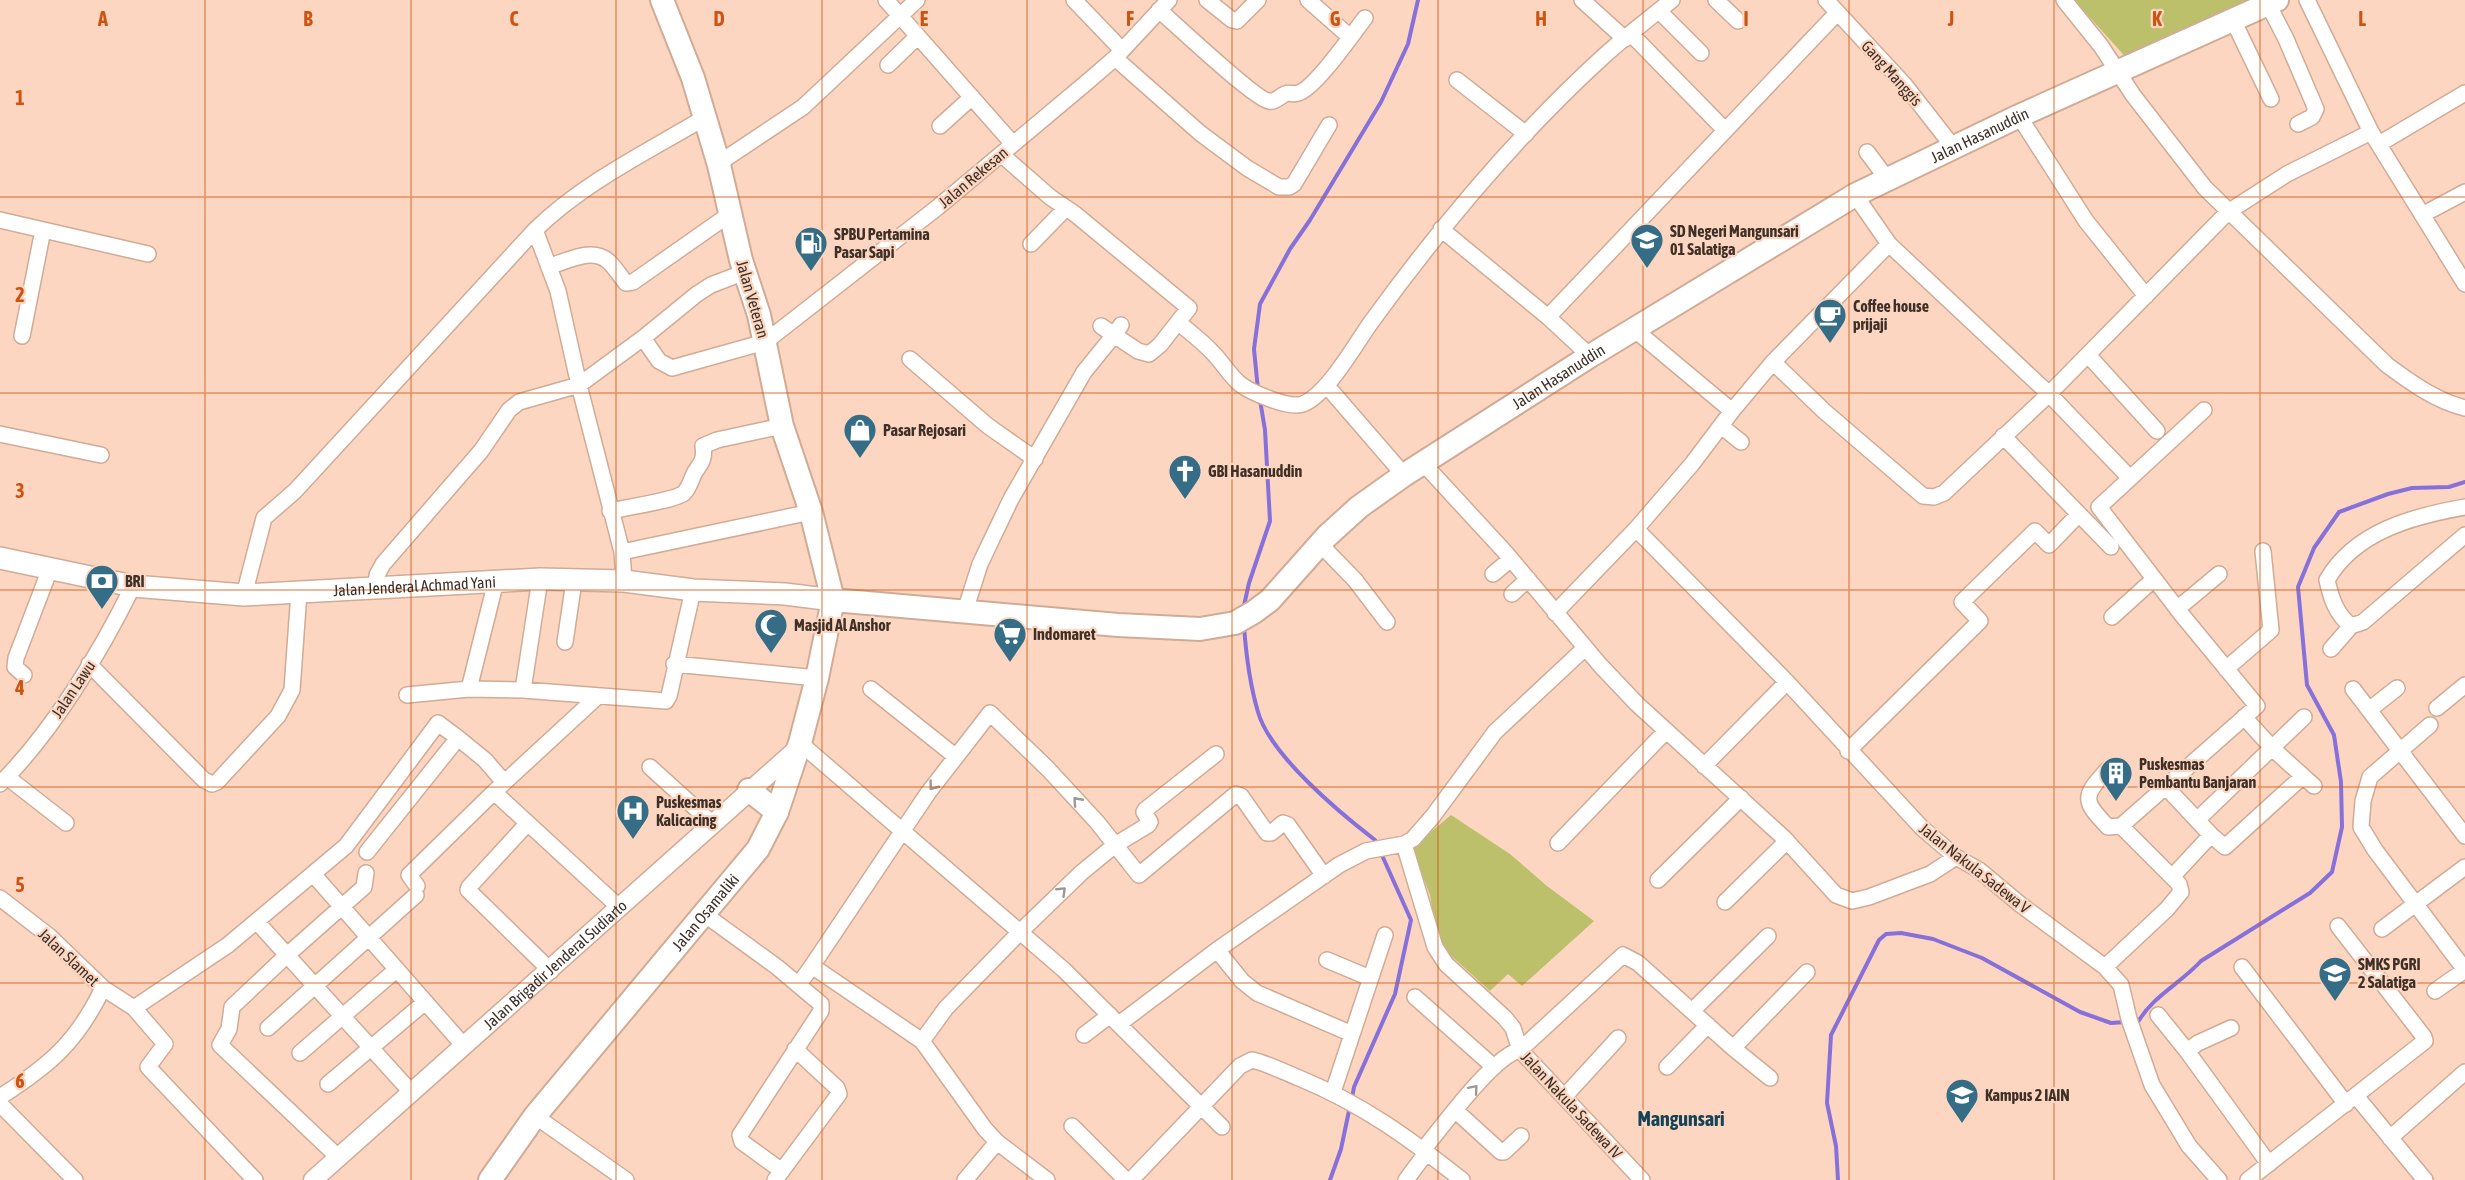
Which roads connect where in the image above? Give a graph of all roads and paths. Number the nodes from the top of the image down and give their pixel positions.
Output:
1 (662, 0) edge
2 (886, 0) edge
3 (916, 0) edge
4 (1074, 0) edge
5 (1207, 0) edge
6 (1258, 0) edge
7 (1308, 0) edge
8 (1582, 0) edge
9 (1716, 0) edge
10 (1826, 0) edge
11 (2064, 0) edge
12 (2307, 0) edge
13 (2273, 2) edge
14 (1662, 4) edge
15 (1164, 5) edge
16 (1837, 13) junction
17 (900, 15) junction
18 (1365, 18) dead end
19 (2233, 20) junction
20 (1738, 21) dead end
21 (918, 36) junction
22 (1350, 37) junction
23 (1628, 37) junction
24 (1701, 53) dead end
25 (1118, 54) junction
26 (888, 65) dead end
27 (2116, 73) junction
28 (1457, 80) dead end
29 (2465, 93) edge
30 (972, 97) junction
31 (2271, 99) dead end
32 (2019, 116) junction
33 (704, 117) junction
34 (2298, 124) dead end
35 (1329, 125) dead end
36 (939, 126) dead end
37 (1725, 130) junction
38 (1526, 134) junction
39 (2375, 138) junction
40 (1954, 148) junction
41 (1007, 149) junction
42 (1867, 152) dead end
43 (719, 163) junction
44 (1888, 180) junction
45 (2465, 192) edge
46 (1855, 195) junction
47 (1066, 208) junction
48 (2228, 212) junction
49 (730, 214) junction
50 (2422, 215) junction
51 (0, 220) edge
52 (1441, 229) junction
53 (44, 230) junction
54 (536, 230) junction
55 (1031, 244) dead end
56 (1889, 244) junction
57 (148, 254) dead end
58 (550, 266) junction
59 (745, 272) junction
60 (2465, 284) edge
61 (2146, 296) junction
62 (1548, 317) junction
63 (1179, 323) junction
64 (1101, 326) dead end
65 (1118, 330) junction
66 (1635, 330) junction
67 (22, 336) dead end
68 (643, 338) junction
69 (765, 342) junction
70 (2088, 355) junction
71 (1590, 356) junction
72 (910, 358) dead end
73 (1773, 362) junction
74 (579, 385) junction
75 (1327, 386) junction
76 (2049, 394) junction
77 (2465, 408) edge
78 (2204, 410) dead end
79 (1732, 411) junction
80 (782, 426) junction
81 (1721, 426) junction
82 (2157, 431) dead end
83 (0, 434) edge
84 (2002, 436) junction
85 (1741, 442) dead end
86 (101, 455) dead end
87 (1035, 459) junction
88 (1414, 469) junction
89 (2130, 478) junction
90 (2465, 507) edge
91 (610, 511) junction
92 (811, 512) junction
93 (2079, 514) junction
94 (1636, 529) junction
95 (2465, 535) edge
96 (1320, 544) junction
97 (2111, 547) dead end
98 (2263, 551) dead end
99 (622, 552) junction
100 (0, 558) edge
101 (1511, 559) junction
102 (51, 569) junction
103 (1493, 574) dead end
104 (2219, 574) dead end
105 (540, 579) junction
106 (1528, 579) junction
107 (2154, 579) junction
108 (496, 580) junction
109 (574, 580) junction
110 (624, 581) junction
111 (133, 586) junction
112 (376, 587) junction
113 (693, 590) junction
114 (299, 592) junction
115 (1512, 594) dead end
116 (244, 595) junction
117 (833, 600) junction
118 (2177, 609) junction
119 (965, 611) junction
120 (1555, 613) junction
121 (2112, 617) dead end
122 (1387, 622) dead end
123 (2350, 626) junction
124 (565, 642) dead end
125 (1586, 648) junction
126 (2331, 649) dead end
127 (89, 664) junction
128 (675, 664) junction
129 (2226, 669) junction
130 (24, 675) dead end
131 (817, 678) junction
132 (1786, 682) junction
133 (2465, 686) edge
134 (2397, 688) dead end
135 (469, 689) junction
136 (871, 689) dead end
137 (2353, 689) dead end
138 (523, 690) junction
139 (407, 695) dead end
140 (597, 697) junction
141 (2437, 708) dead end
142 (2369, 710) junction
143 (2244, 717) junction
144 (2304, 717) dead end
145 (2430, 725) dead end
146 (1666, 731) junction
147 (458, 738) junction
148 (798, 746) junction
149 (2273, 749) junction
150 (2399, 750) junction
151 (1848, 751) junction
152 (1216, 754) dead end
153 (955, 756) junction
154 (1704, 766) junction
155 (650, 767) dead end
156 (2107, 770) dead end
157 (4, 781) edge
158 (2165, 786) junction
159 (499, 787) junction
160 (749, 790) junction
161 (1741, 798) junction
162 (777, 812) junction
163 (2197, 820) junction
164 (66, 823) dead end
165 (527, 824) junction
166 (713, 824) junction
167 (2121, 826) junction
168 (902, 831) junction
169 (2211, 836) junction
170 (2465, 836) edge
171 (1787, 841) junction
172 (1558, 843) dead end
173 (1404, 844) junction
174 (1115, 845) junction
175 (367, 852) dead end
176 (1956, 857) junction
177 (2465, 867) edge
178 (366, 873) dead end
179 (314, 874) junction
180 (1324, 876) junction
181 (2172, 877) junction
182 (1658, 880) dead end
183 (0, 898) edge
184 (1725, 902) dead end
185 (2416, 904) junction
186 (341, 906) junction
187 (620, 908) junction
188 (705, 914) junction
189 (257, 922) junction
190 (2338, 926) dead end
191 (2382, 929) dead end
192 (1020, 932) junction
193 (1385, 934) dead end
194 (1768, 936) dead end
195 (368, 937) junction
196 (1217, 950) junction
197 (286, 956) junction
198 (1327, 960) dead end
199 (812, 966) junction
200 (2105, 967) junction
201 (2242, 967) dead end
202 (396, 970) junction
203 (2465, 970) edge
204 (551, 971) junction
205 (1807, 972) dead end
206 (1370, 978) junction
207 (799, 984) junction
208 (314, 986) junction
209 (103, 988) junction
210 (2435, 991) dead end
211 (1415, 997) dead end
212 (424, 1003) junction
213 (134, 1008) junction
214 (1692, 1011) junction
215 (2157, 1015) dead end
216 (343, 1017) junction
217 (1115, 1019) junction
218 (1708, 1025) junction
219 (268, 1028) dead end
220 (2231, 1028) dead end
221 (1352, 1034) junction
222 (1084, 1035) dead end
223 (1618, 1038) dead end
224 (922, 1041) junction
225 (464, 1046) junction
226 (370, 1048) junction
227 (1733, 1048) junction
228 (795, 1049) junction
229 (1520, 1050) junction
230 (2187, 1051) junction
231 (300, 1053) dead end
232 (1494, 1067) junction
233 (1667, 1067) dead end
234 (2465, 1072) edge
235 (1770, 1078) dead end
236 (328, 1084) dead end
237 (411, 1092) junction
238 (1337, 1094) junction
239 (1564, 1096) junction
240 (0, 1097) edge
241 (2351, 1100) junction
242 (0, 1104) edge
243 (1202, 1108) junction
244 (1456, 1111) junction
245 (535, 1116) junction
246 (1072, 1126) dead end
247 (1222, 1127) dead end
248 (1521, 1136) dead end
249 (2390, 1138) junction
250 (997, 1142) junction
251 (1424, 1151) junction
252 (338, 1157) junction
253 (2269, 1164) junction
254 (778, 1176) edge
255 (75, 1180) edge
256 (255, 1180) edge
257 (314, 1180) edge
258 (490, 1180) edge
259 (626, 1180) edge
260 (965, 1180) edge
261 (1047, 1180) edge
262 (1126, 1180) edge
263 (1131, 1180) edge
264 (1406, 1180) edge
265 (1461, 1180) edge
266 (1642, 1180) edge
267 (2219, 1180) edge
268 (2248, 1180) edge
269 (2425, 1180) edge

1 - 33 main road, Jalan Veteran
2 - 17 street
3 - 17 street
4 - 25 street
5 - 6 street
7 - 22 street
8 - 23 street
9 - 20 street
10 - 16 street, Gang Manggis
11 - 27 street
12 - 39 street
13 - 19 main road, Jalan Hasanuddin
13 - 34 street
14 - 23 street
14 - 24 street
15 - 22 street
15 - 25 street, Jalan Rekesan
16 - 37 street
16 - 40 street, Gang Manggis
17 - 21 street
17 - 43 street
18 - 22 street
19 - 27 main road, Jalan Hasanuddin
19 - 31 street
21 - 26 street
21 - 30 street
23 - 37 street
23 - 38 street
25 - 35 street
25 - 41 street, Jalan Rekesan
27 - 32 main road, Jalan Hasanuddin
27 - 48 street
28 - 38 street
29 - 39 street
30 - 36 street
30 - 41 street
32 - 40 main road, Jalan Hasanuddin
32 - 61 street
33 - 43 main road, Jalan Veteran
33 - 54 street
37 - 62 street
38 - 52 street
39 - 48 street
39 - 50 street
40 - 44 main road, Jalan Hasanuddin
41 - 47 street
41 - 69 street, Jalan Rekesan
42 - 44 street
43 - 49 main road, Jalan Veteran
44 - 46 main road, Jalan Hasanuddin
45 - 50 street
46 - 56 street
46 - 66 main road, Jalan Hasanuddin
47 - 55 street
47 - 63 street
48 - 61 street
48 - 77 street
49 - 58 street
49 - 59 main road, Jalan Veteran
50 - 60 street
51 - 53 street
52 - 62 street
52 - 75 street
53 - 57 street
53 - 67 street
54 - 58 street
54 - 116 street
56 - 73 street
56 - 76 street
58 - 74 street
59 - 68 street
59 - 69 main road, Jalan Veteran
61 - 70 street
62 - 71 street
63 - 65 street
63 - 75 street
64 - 65 street
65 - 87 street
66 - 71 main road, Jalan Hasanuddin
66 - 79 street
68 - 69 street
68 - 74 street
69 - 80 main road, Jalan Veteran
70 - 76 street
70 - 82 street
71 - 88 main road, Jalan Hasanuddin
72 - 87 street
73 - 79 street
73 - 84 street
74 - 91 street
74 - 112 street
75 - 88 street
76 - 84 street
76 - 89 street
78 - 89 street
79 - 81 street
80 - 91 street
80 - 92 main road, Jalan Veteran
81 - 85 street
81 - 94 street
83 - 86 street
84 - 93 street
87 - 119 street
88 - 96 main road, Jalan Hasanuddin
88 - 101 street
89 - 107 street
90 - 123 street
91 - 99 street
92 - 99 street
92 - 117 main road, Jalan Veteran
93 - 97 street
93 - 151 street
94 - 120 street
94 - 132 street, Jalan Nakula Sadewa V
95 - 123 street
96 - 119 main road, Jalan Hasanuddin
96 - 122 street
98 - 129 street
99 - 110 street
100 - 102 main road, Jalan Jenderal Achmad Yani
101 - 103 street
101 - 106 street
102 - 111 main road, Jalan Jenderal Achmad Yani
102 - 130 street
104 - 118 street
105 - 108 main road, Jalan Jenderal Achmad Yani
105 - 109 main road, Jalan Jenderal Achmad Yani
105 - 138 street
106 - 115 street
106 - 120 street
107 - 118 street
107 - 121 street
108 - 112 main road, Jalan Jenderal Achmad Yani
108 - 135 street
109 - 110 main road, Jalan Jenderal Achmad Yani
109 - 124 street
110 - 113 main road, Jalan Jenderal Achmad Yani
111 - 116 main road, Jalan Jenderal Achmad Yani
111 - 127 street, Jalan Lawu
112 - 114 main road, Jalan Jenderal Achmad Yani
113 - 117 main road, Jalan Jenderal Achmad Yani
113 - 128 street
114 - 116 main road, Jalan Jenderal Achmad Yani
114 - 127 street
117 - 119 main road, Jalan Hasanuddin
117 - 131 main road, Jalan Osamaliki
118 - 129 street
120 - 125 street
123 - 126 street
125 - 146 street
125 - 173 street
127 - 157 street, Jalan Lawu
128 - 131 street
128 - 140 street
129 - 143 street
131 - 148 main road, Jalan Osamaliki
132 - 151 street, Jalan Nakula Sadewa V
132 - 154 street
133 - 141 street
134 - 142 street
135 - 138 street
135 - 139 street
136 - 153 street
137 - 142 street
138 - 140 street
140 - 159 street
142 - 150 street
143 - 149 street
143 - 158 street
144 - 149 street
145 - 150 street
146 - 154 street
146 - 172 street
147 - 159 street
147 - 175 street
147 - 179 street
148 - 160 street, Jalan Brigadir Jenderal Sudiarto
148 - 162 main road, Jalan Osamaliki
148 - 168 street
149 - 163 street
149 - 169 street
150 - 170 street
150 - 185 street
151 - 176 street, Jalan Nakula Sadewa V
152 - 174 street
153 -> 168 street
174 -> 153 street
154 - 161 street
155 - 166 street
156 - 167 street
157 - 164 street
158 - 163 street
158 - 167 street
159 - 165 street
159 - 195 street
160 - 162 main road
160 - 166 street, Jalan Brigadir Jenderal Sudiarto
161 - 171 street
161 - 182 street
162 - 188 main road, Jalan Osamaliki
163 - 169 street
165 - 187 street
165 - 204 street
166 - 187 street, Jalan Brigadir Jenderal Sudiarto
167 - 181 street
168 - 192 street
168 - 199 street
169 - 181 street
171 - 176 street
171 - 184 street
173 - 180 street
173 - 229 street, Jalan Nakula Sadewa IV
174 - 180 street
192 -> 174 street
176 - 200 street, Jalan Nakula Sadewa V
177 - 185 street
178 - 186 street
179 - 186 street
179 - 189 street
180 - 196 street
181 - 200 street
183 - 209 street, Jalan Slamet
185 - 191 street
185 - 203 street
186 - 195 street
186 - 197 street
187 - 204 street, Jalan Brigadir Jenderal Sudiarto
188 - 207 street
188 - 245 main road, Jalan Osamaliki
189 - 197 street
189 - 213 street
190 - 241 street
192 - 217 street
192 - 224 street
193 - 206 street
194 - 214 street
195 - 202 street
195 - 208 street
196 - 217 street
196 - 221 street
197 - 208 street
197 - 252 street
198 - 206 street
199 - 207 street
199 - 224 street
200 - 267 street, Jalan Nakula Sadewa V
201 - 241 street
202 - 212 street
202 - 216 street
203 - 210 street
204 - 225 street, Jalan Brigadir Jenderal Sudiarto
205 - 227 street
206 - 221 street
207 - 228 street
208 - 216 street
208 - 219 street
209 - 213 street
209 - 240 street, Jalan Slamet
211 - 232 street
212 - 225 street
212 - 226 street
213 - 256 street
214 - 218 street
214 - 229 street
215 - 230 street
216 - 226 street
216 - 231 street
217 - 222 street
217 - 243 street
218 - 227 street
218 - 233 street
220 - 230 street
221 - 238 street
223 - 239 street
224 - 250 street
225 - 237 street, Jalan Brigadir Jenderal Sudiarto
226 - 236 street
226 - 237 street
227 - 235 street
228 - 254 street
228 - 254 street
229 - 232 street
229 - 239 street, Jalan Nakula Sadewa IV
230 - 253 street
244 -> 232 street
234 - 249 street
237 - 252 street, Jalan Brigadir Jenderal Sudiarto
238 - 243 street
238 - 251 street
239 - 266 street, Jalan Nakula Sadewa IV
241 - 249 street
241 - 253 street
242 - 255 street
243 - 247 street
243 - 263 street
244 - 248 street
244 - 251 street
245 - 258 main road, Jalan Osamaliki
245 - 259 street
246 - 262 street
249 - 269 street
250 - 260 street
250 - 261 street
251 - 264 street
251 - 265 street
252 - 257 street, Jalan Brigadir Jenderal Sudiarto
253 - 268 street

